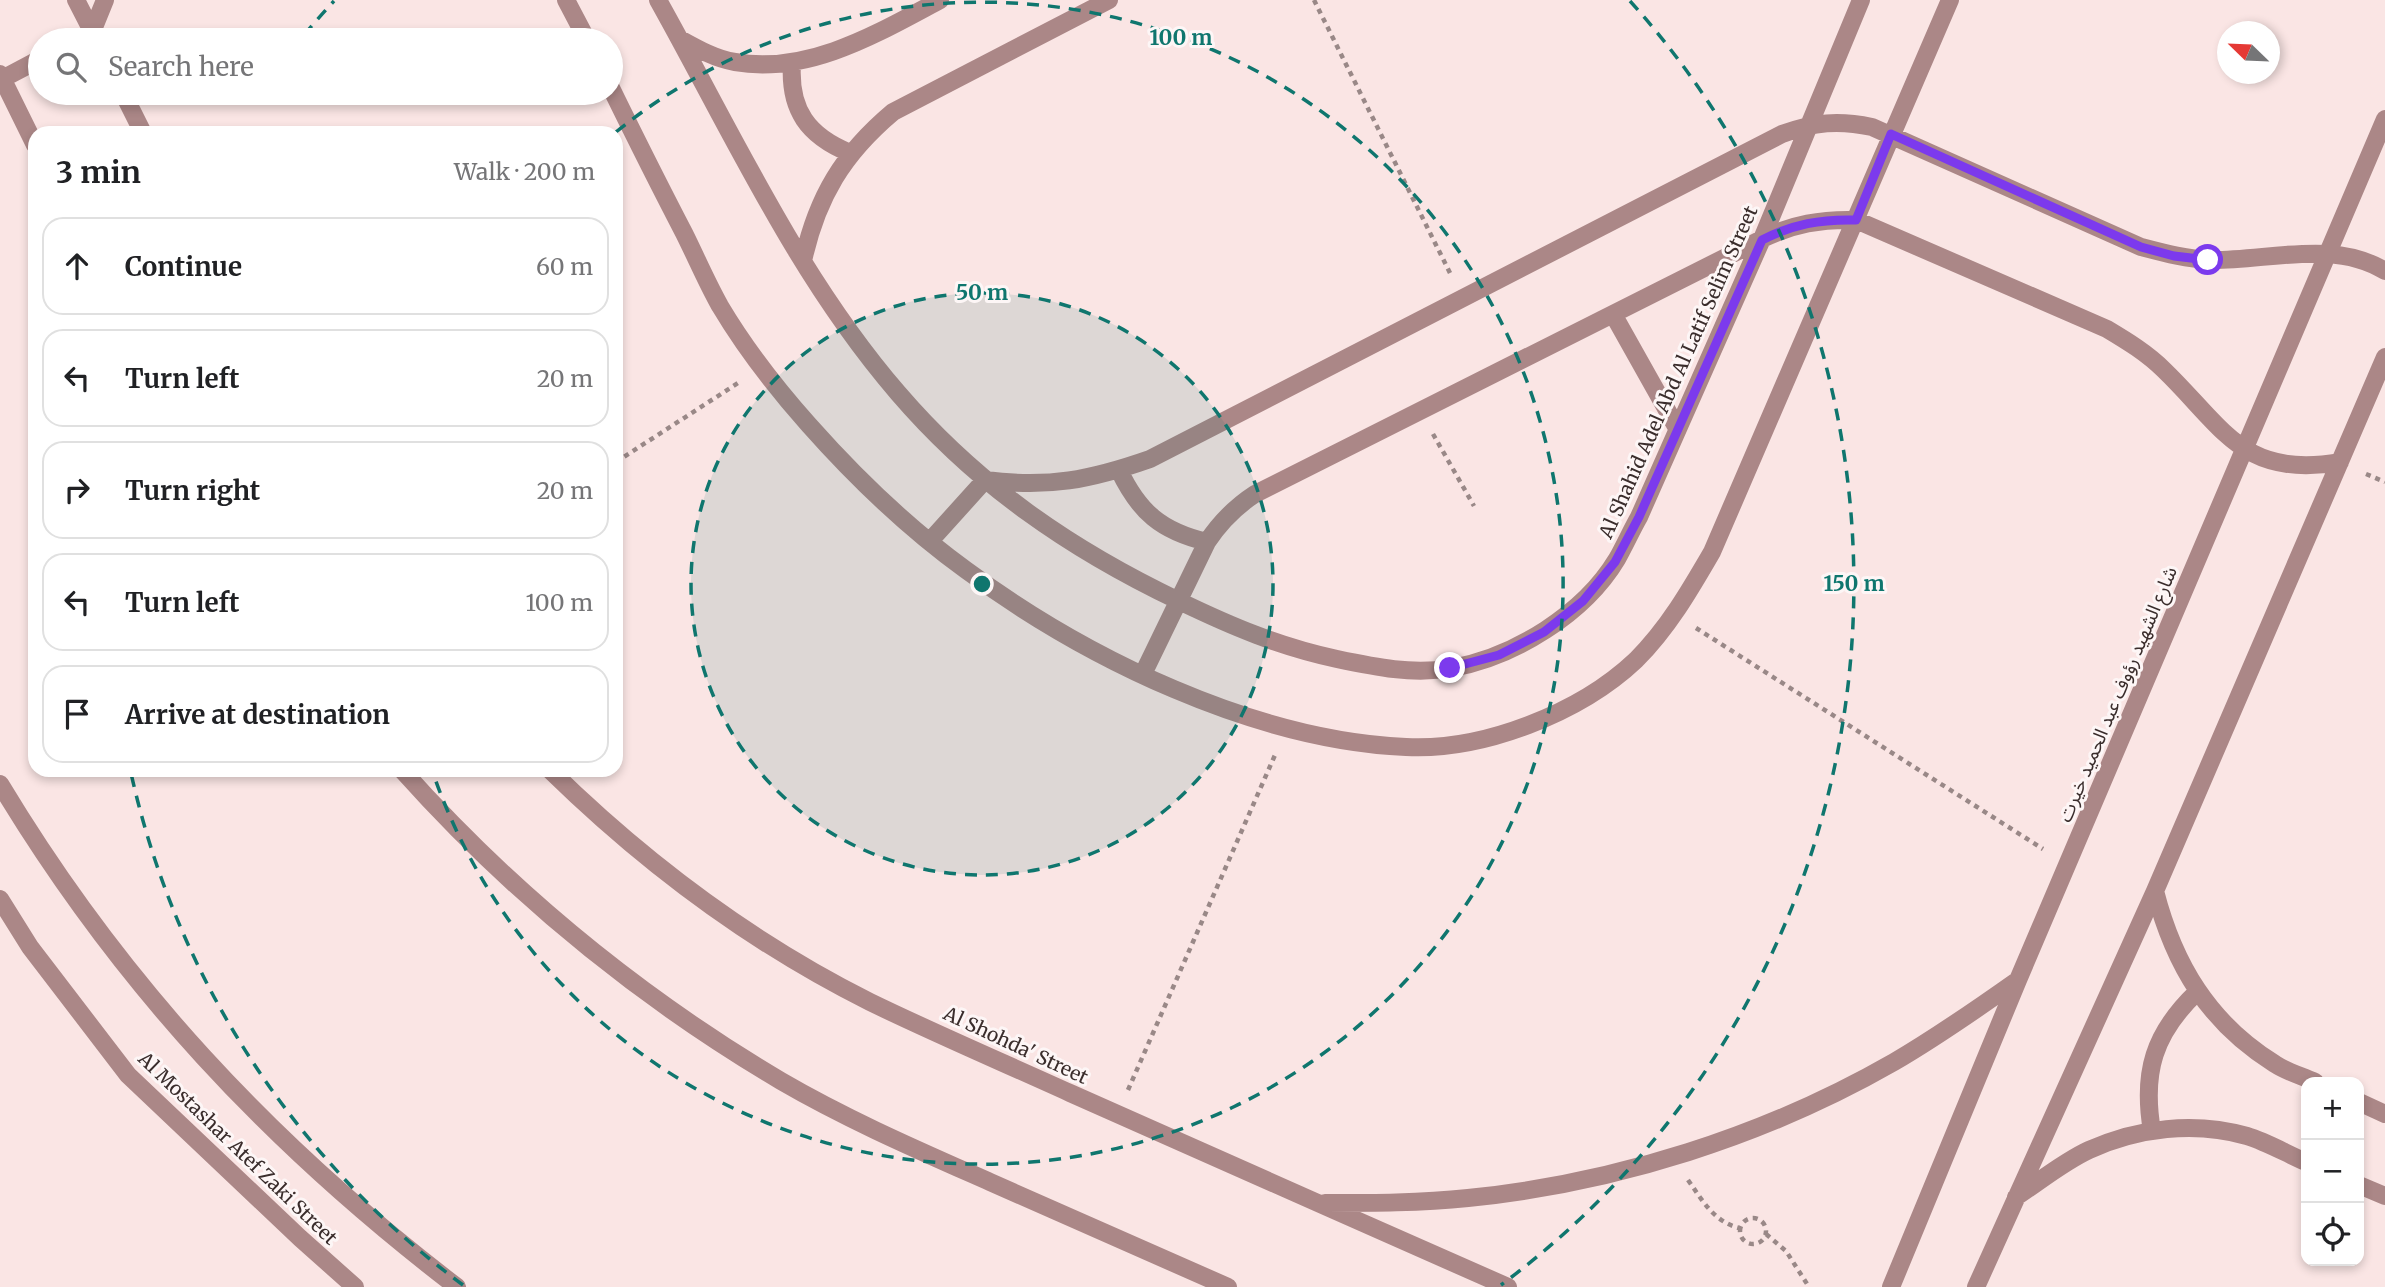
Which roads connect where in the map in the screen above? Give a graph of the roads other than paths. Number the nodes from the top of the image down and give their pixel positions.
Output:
1 (76, 0) edge
2 (106, 0) edge
3 (566, 0) edge
4 (659, 0) edge
5 (940, 0) edge
6 (1109, 0) edge
7 (1861, 0) edge
8 (1950, 0) edge
9 (85, 28) edge
10 (92, 28) edge
11 (581, 28) edge
12 (680, 39) junction
13 (792, 64) junction
14 (28, 65) edge
15 (1, 77) edge
16 (129, 105) edge
17 (620, 105) edge
18 (2385, 118) edge
19 (1808, 125) junction
20 (140, 126) edge
21 (28, 131) edge
22 (1891, 134) junction
23 (850, 153) junction
24 (1856, 220) junction
25 (1762, 240) junction
26 (2327, 253) junction
27 (803, 261) junction
28 (2385, 271) edge
29 (1613, 314) junction
30 (2385, 357) edge
31 (1677, 428) junction
32 (2244, 449) junction
33 (2340, 462) junction
34 (1119, 470) junction
35 (985, 481) junction
36 (930, 541) junction
37 (1207, 541) junction
38 (1178, 600) junction
39 (1143, 674) junction
40 (409, 777) edge
41 (558, 777) edge
42 (0, 784) edge
43 (2155, 891) junction
44 (0, 899) edge
45 (2018, 980) junction
46 (2197, 992) junction
47 (2303, 1077) edge
48 (2364, 1104) edge
49 (2385, 1114) edge
50 (2152, 1131) junction
51 (2301, 1160) edge
52 (2364, 1187) edge
53 (2385, 1196) edge
54 (2016, 1197) junction
55 (1318, 1203) junction
56 (355, 1287) edge
57 (457, 1287) edge
58 (1228, 1287) edge
59 (1508, 1287) edge
60 (1891, 1287) edge
61 (1976, 1287) edge

1 - 9 street
2 - 10 street
3 - 11 street
4 - 12 street, Al Shahid Adel Abd Al Latif Selim Street
5 - 13 street
6 - 23 street
7 - 19 street, Al Shahid Adel Abd Al Latif Selim Street
8 - 22 street
12 - 13 street
12 - 27 street, Al Shahid Adel Abd Al Latif Selim Street
13 - 23 street
14 - 15 street
15 - 21 street
16 - 20 street
17 - 36 street
18 - 26 street, شارع الشهيد رؤوف عبد الحميد خيرت
19 - 22 street
19 - 25 street, Al Shahid Adel Abd Al Latif Selim Street
19 - 34 street
22 - 24 street
22 - 26 street
23 - 27 street
24 - 25 street
24 - 32 street
24 - 39 street
25 - 29 street
25 - 31 street, Al Shahid Adel Abd Al Latif Selim Street
26 - 28 street
26 - 32 street, شارع الشهيد رؤوف عبد الحميد خيرت
27 - 35 street, Al Shahid Adel Abd Al Latif Selim Street
29 - 31 street
29 - 37 street
30 - 33 street
31 - 38 street, Al Shahid Adel Abd Al Latif Selim Street
32 - 33 street
32 - 45 street, شارع الشهيد رؤوف عبد الحميد خيرت
33 - 43 street
34 - 35 street
34 - 37 street
35 - 36 street
35 - 38 street, Al Shahid Adel Abd Al Latif Selim Street
36 - 39 street
37 - 38 street
38 - 39 street
40 - 58 street
41 - 55 street, Al Shohda' Street
42 - 57 street, Al Mostashar Atef Zaki Street
43 - 46 street
43 - 54 street
44 - 56 street, Al Mostashar Atef Zaki Street
45 - 55 street
45 - 60 street, شارع الشهيد رؤوف عبد الحميد خيرت
46 - 47 street
46 - 50 street
48 - 49 street
50 - 51 street
50 - 54 street
52 - 53 street
54 - 61 street
55 - 59 street, Al Shohda' Street

